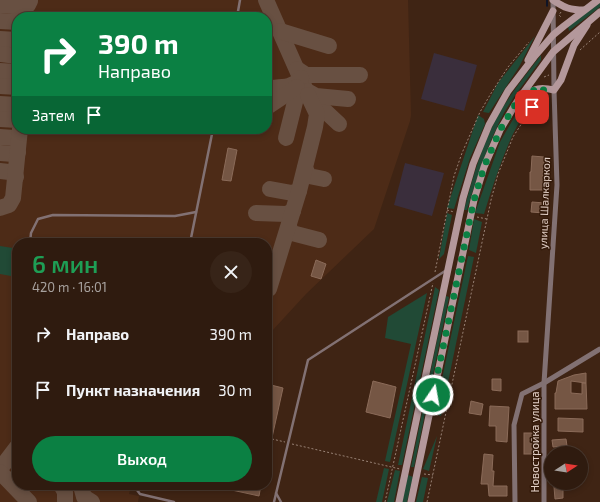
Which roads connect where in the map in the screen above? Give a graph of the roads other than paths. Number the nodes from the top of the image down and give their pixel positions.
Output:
1 (240, 0) edge
2 (553, 0) edge
3 (598, 0) edge
4 (584, 10) junction
5 (553, 11) junction
6 (238, 12) edge
7 (600, 12) edge
8 (592, 18) junction
9 (553, 35) junction
10 (554, 52) junction
11 (520, 76) junction
12 (554, 90) junction
13 (518, 100) junction
14 (212, 134) edge
15 (196, 212) junction
16 (30, 238) edge
17 (191, 238) edge
18 (447, 270) junction
19 (459, 272) junction
20 (600, 349) edge
21 (544, 383) junction
22 (136, 490) edge
23 (276, 493) junction
24 (174, 502) edge
25 (274, 502) edge
26 (281, 502) edge
27 (398, 502) edge
28 (411, 502) edge
29 (515, 502) edge
30 (544, 502) edge

1 - 6 lane
2 - 4 street
2 - 5 street, улица Шалкаркол
3 - 4 street
4 - 9 street
5 - 9 street, улица Шалкаркол
5 - 11 street
7 - 8 street
8 - 10 street
8 - 12 street
9 - 10 street, улица Шалкаркол
9 - 11 street
10 - 12 street, улица Шалкаркол
10 - 13 street
11 - 18 street
12 - 13 street
12 - 21 street, улица Шалкаркол
13 - 19 street
14 - 15 lane
15 - 16 lane
15 - 17 lane
18 - 19 lane
18 - 23 lane
18 - 27 street
19 - 28 street
20 - 21 street
21 - 29 street
21 - 30 street, Новостройка улица
22 - 24 lane
23 - 25 lane
23 - 26 lane

